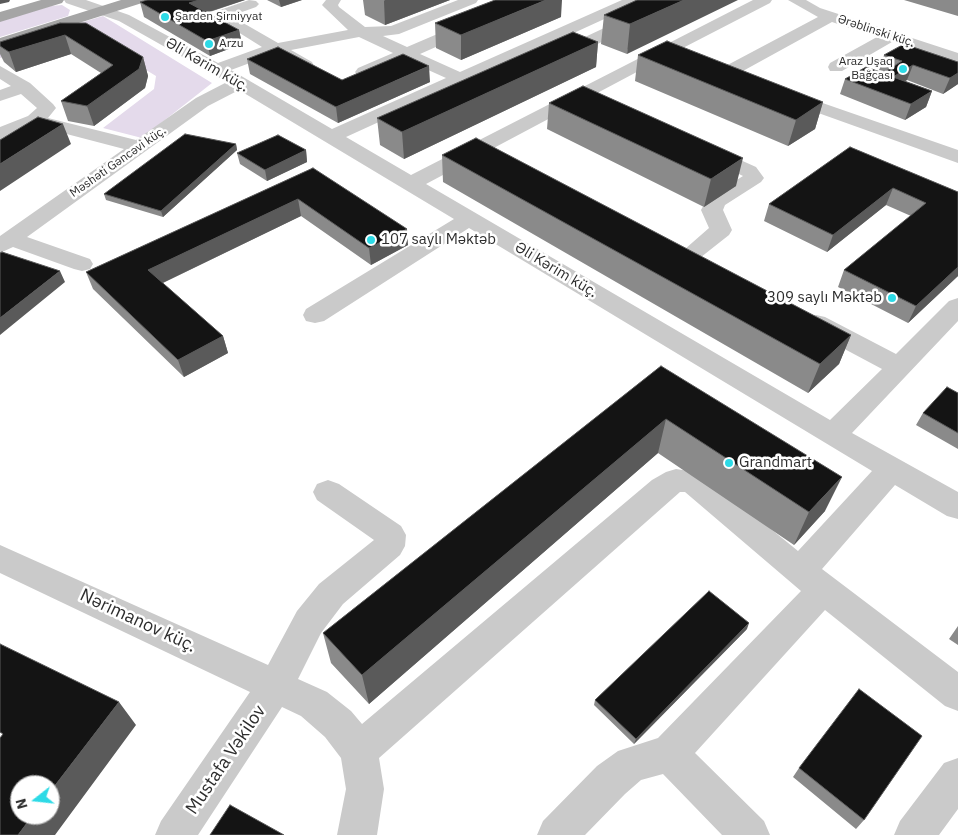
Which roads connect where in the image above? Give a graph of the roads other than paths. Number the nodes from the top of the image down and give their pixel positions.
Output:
1 (57, 0) edge
2 (71, 0) edge
3 (136, 0) edge
4 (334, 0) edge
5 (471, 0) edge
6 (530, 0) edge
7 (633, 0) edge
8 (676, 0) edge
9 (765, 0) edge
10 (795, 0) edge
11 (251, 4) dead end
12 (104, 10) junction
13 (574, 13) dead end
14 (831, 16) junction
15 (0, 17) edge
16 (591, 20) junction
17 (362, 32) junction
18 (556, 36) junction
19 (890, 36) junction
20 (0, 43) edge
21 (580, 46) junction
22 (273, 49) junction
23 (664, 50) junction
24 (406, 52) junction
25 (598, 53) dead end
26 (958, 58) edge
27 (615, 60) dead end
28 (691, 60) edge
29 (545, 62) edge
30 (632, 67) junction
31 (708, 67) edge
32 (836, 67) dead end
33 (217, 69) junction
34 (0, 71) edge
35 (726, 73) junction
36 (322, 74) edge
37 (350, 78) edge
38 (460, 79) junction
39 (744, 80) edge
40 (238, 83) junction
41 (24, 87) junction
42 (772, 90) edge
43 (0, 96) edge
44 (36, 120) junction
45 (0, 134) edge
46 (330, 137) junction
47 (686, 142) edge
48 (141, 146) junction
49 (480, 149) junction
50 (958, 157) edge
51 (506, 162) edge
52 (410, 184) junction
53 (469, 219) junction
54 (5, 242) edge
55 (688, 256) edge
56 (82, 264) dead end
57 (958, 306) edge
58 (793, 311) edge
59 (315, 315) dead end
60 (898, 367) junction
61 (832, 435) junction
62 (892, 469) junction
63 (328, 492) dead end
64 (958, 506) edge
65 (0, 558) edge
66 (812, 580) junction
67 (276, 685) junction
68 (958, 694) edge
69 (359, 751) junction
70 (670, 754) junction
71 (958, 777) edge
72 (175, 835) edge
73 (357, 835) edge
74 (557, 835) edge
75 (750, 835) edge
76 (914, 835) edge

1 - 15 main road
2 - 12 street, Əli Kərim küç.
3 - 12 main road
4 - 17 street
5 - 17 street
6 - 24 street
7 - 16 street
8 - 21 street
9 - 23 street
10 - 14 street, Ərəblinski küç.
11 - 22 street
12 - 20 main road
12 - 33 street, Əli Kərim küç.
13 - 16 street
14 - 19 street, Ərəblinski küç.
14 - 35 street
16 - 18 street
17 - 22 street
17 - 24 street
18 - 21 street
18 - 38 street
19 - 26 street, Ərəblinski küç.
19 - 32 street
21 - 25 street
21 - 29 street
22 - 33 street
22 - 36 street
23 - 28 street
23 - 30 street
24 - 37 street
24 - 38 street
27 - 30 street
30 - 49 street
31 - 35 street
33 - 40 street, Əli Kərim küç.
34 - 41 street
35 - 39 street
38 - 46 street
40 - 46 street, Əli Kərim küç.
40 - 48 street, Məshəti Gəncəvi küç.
41 - 43 street
41 - 44 street
42 - 50 street
44 - 45 street
44 - 48 street
46 - 52 street, Əli Kərim küç.
47 - 55 street
48 - 54 street, Məshəti Gəncəvi küç.
49 - 51 street
49 - 52 street
52 - 53 street, Əli Kərim küç.
53 - 59 street
53 - 61 street, Əli Kərim küç.
54 - 56 street
57 - 60 street
58 - 60 street
60 - 61 street
61 - 62 street, Əli Kərim küç.
62 - 64 street, Əli Kərim küç.
62 - 66 street
63 - 67 street, Mustafa Vəkilov
65 - 67 street, Nərimanov küç.
66 - 68 street
66 - 69 street
66 - 70 street
67 - 69 street, Nərimanov küç.
67 - 72 street, Mustafa Vəkilov
69 - 73 street
70 - 74 street
70 - 75 street
71 - 76 street

